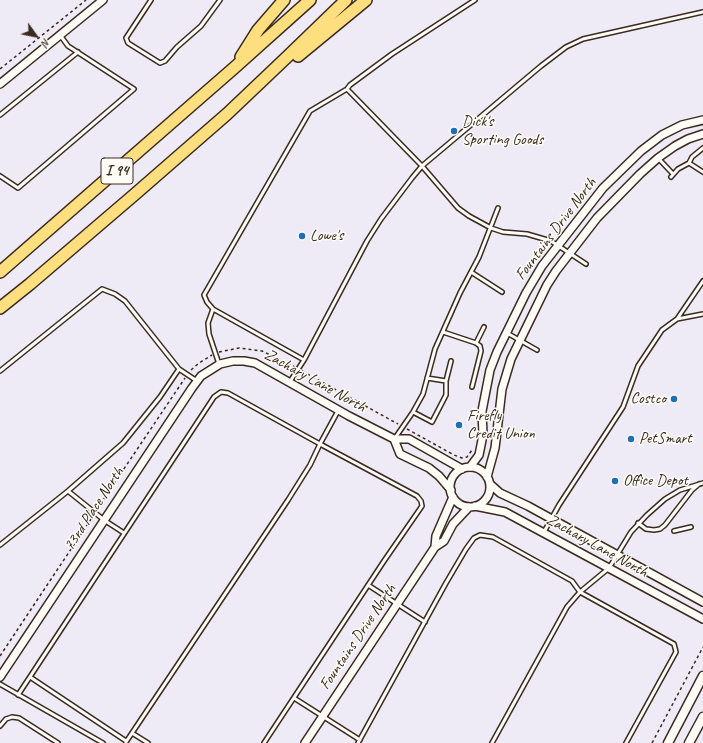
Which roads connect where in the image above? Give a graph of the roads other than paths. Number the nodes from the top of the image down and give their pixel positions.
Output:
1 (103, 0) edge
2 (151, 0) edge
3 (220, 0) edge
4 (284, 0) edge
5 (310, 0) edge
6 (346, 0) edge
7 (366, 0) edge
8 (475, 0) edge
9 (703, 12) edge
10 (60, 35) junction
11 (78, 52) junction
12 (234, 68) junction
13 (0, 84) edge
14 (347, 89) junction
15 (227, 114) junction
16 (0, 116) edge
17 (703, 120) edge
18 (703, 134) edge
19 (703, 148) edge
20 (658, 158) junction
21 (689, 163) junction
22 (422, 166) junction
23 (703, 172) edge
24 (0, 176) edge
25 (498, 208) dead end
26 (491, 228) junction
27 (558, 245) junction
28 (570, 253) junction
29 (586, 264) dead end
30 (0, 272) edge
31 (471, 272) junction
32 (703, 281) edge
33 (502, 292) dead end
34 (0, 308) edge
35 (213, 309) junction
36 (703, 314) edge
37 (678, 318) junction
38 (484, 327) dead end
39 (443, 332) junction
40 (507, 333) junction
41 (520, 340) junction
42 (476, 343) junction
43 (537, 350) dead end
44 (304, 360) junction
45 (451, 361) dead end
46 (220, 364) junction
47 (179, 369) junction
48 (0, 372) edge
49 (428, 378) junction
50 (197, 381) junction
51 (446, 382) junction
52 (289, 383) junction
53 (472, 387) dead end
54 (338, 410) junction
55 (413, 412) junction
56 (394, 439) junction
57 (320, 444) junction
58 (470, 467) junction
59 (462, 469) junction
60 (488, 480) junction
61 (702, 483) edge
62 (451, 490) junction
63 (68, 491) junction
64 (453, 497) junction
65 (472, 506) junction
66 (552, 519) junction
67 (104, 520) junction
68 (638, 523) junction
69 (691, 526) dead end
70 (674, 531) dead end
71 (544, 532) junction
72 (124, 533) junction
73 (0, 545) edge
74 (435, 547) junction
75 (617, 555) junction
76 (609, 568) junction
77 (368, 585) junction
78 (580, 592) junction
79 (703, 602) edge
80 (398, 604) junction
81 (703, 619) edge
82 (425, 622) junction
83 (703, 676) edge
84 (0, 677) edge
85 (30, 677) junction
86 (0, 684) edge
87 (18, 695) junction
88 (294, 698) junction
89 (323, 716) junction
90 (703, 717) edge
91 (0, 726) edge
92 (132, 733) junction
93 (359, 741) edge
94 (125, 742) edge
95 (58, 743) edge
96 (103, 743) edge
97 (148, 743) edge
98 (264, 743) edge
99 (305, 743) edge
100 (492, 743) edge
101 (626, 743) edge
102 (668, 743) edge
103 (689, 743) edge

1 - 10 street
2 - 3 lane
4 - 12 highway
5 - 12 highway, I 94
6 - 15 highway, I 94
7 - 15 highway
8 - 14 lane
9 - 22 lane
10 - 11 lane
10 - 13 street
11 - 16 lane
11 - 24 lane
12 - 30 highway, I 94
14 - 22 lane
14 - 35 lane
15 - 34 highway, I 94
17 - 27 street, Fountains Drive North
18 - 20 street, Fountains Drive North
19 - 21 lane
20 - 21 lane
20 - 28 street, Fountains Drive North
21 - 23 lane
22 - 26 lane
22 - 44 lane
25 - 26 lane
26 - 27 lane
26 - 31 lane
27 - 28 lane
27 - 40 street, Fountains Drive North
28 - 29 lane
28 - 41 street, Fountains Drive North
31 - 33 lane
31 - 39 lane
32 - 37 lane
35 - 44 lane
35 - 46 lane
36 - 37 lane
37 - 66 lane
38 - 42 lane
39 - 42 lane
39 - 49 lane
40 - 41 lane
40 - 58 street, Fountains Drive North
41 - 43 lane
41 - 60 street, Fountains Drive North
42 - 53 lane
44 - 52 lane
45 - 51 lane
46 - 50 street, 73rd Place North
46 - 52 street, Zachary Lane North
47 - 48 lane
47 - 50 lane
47 - 63 lane
49 - 51 lane
49 - 55 lane
50 - 67 street, 73rd Place North
51 - 55 lane
52 - 54 street, Zachary Lane North
54 - 56 street, Zachary Lane North
54 - 57 lane
55 - 56 lane
56 - 59 street, Zachary Lane North
56 - 62 street
57 - 72 lane
57 - 77 lane
57 - 92 lane
58 - 59 street
58 - 60 street
59 - 62 street
60 - 65 street
60 - 66 street, Zachary Lane North
61 - 68 lane
61 - 68 lane
62 - 64 street
63 - 67 lane
63 - 73 lane
64 - 65 street
64 - 74 street, Fountains Drive North
65 - 71 street, Zachary Lane North
65 - 74 street, Fountains Drive North
66 - 71 lane
66 - 75 street, Zachary Lane North
67 - 72 lane
67 - 84 street, 73rd Place North
68 - 75 lane
69 - 70 lane
71 - 76 street, Zachary Lane North
72 - 85 lane
74 - 80 street, Fountains Drive North
75 - 76 lane
75 - 79 street, Zachary Lane North
76 - 78 lane
76 - 81 street, Zachary Lane North
77 - 80 lane
77 - 88 lane
78 - 82 lane
78 - 100 lane
78 - 101 lane
80 - 82 lane
80 - 89 street, Fountains Drive North
82 - 93 lane
83 - 102 main road
85 - 87 lane
85 - 94 lane
86 - 87 lane
87 - 96 lane
88 - 89 lane
88 - 98 lane
89 - 93 lane
89 - 99 street, Fountains Drive North
90 - 103 main road
91 - 95 lane
92 - 94 lane
92 - 97 lane

